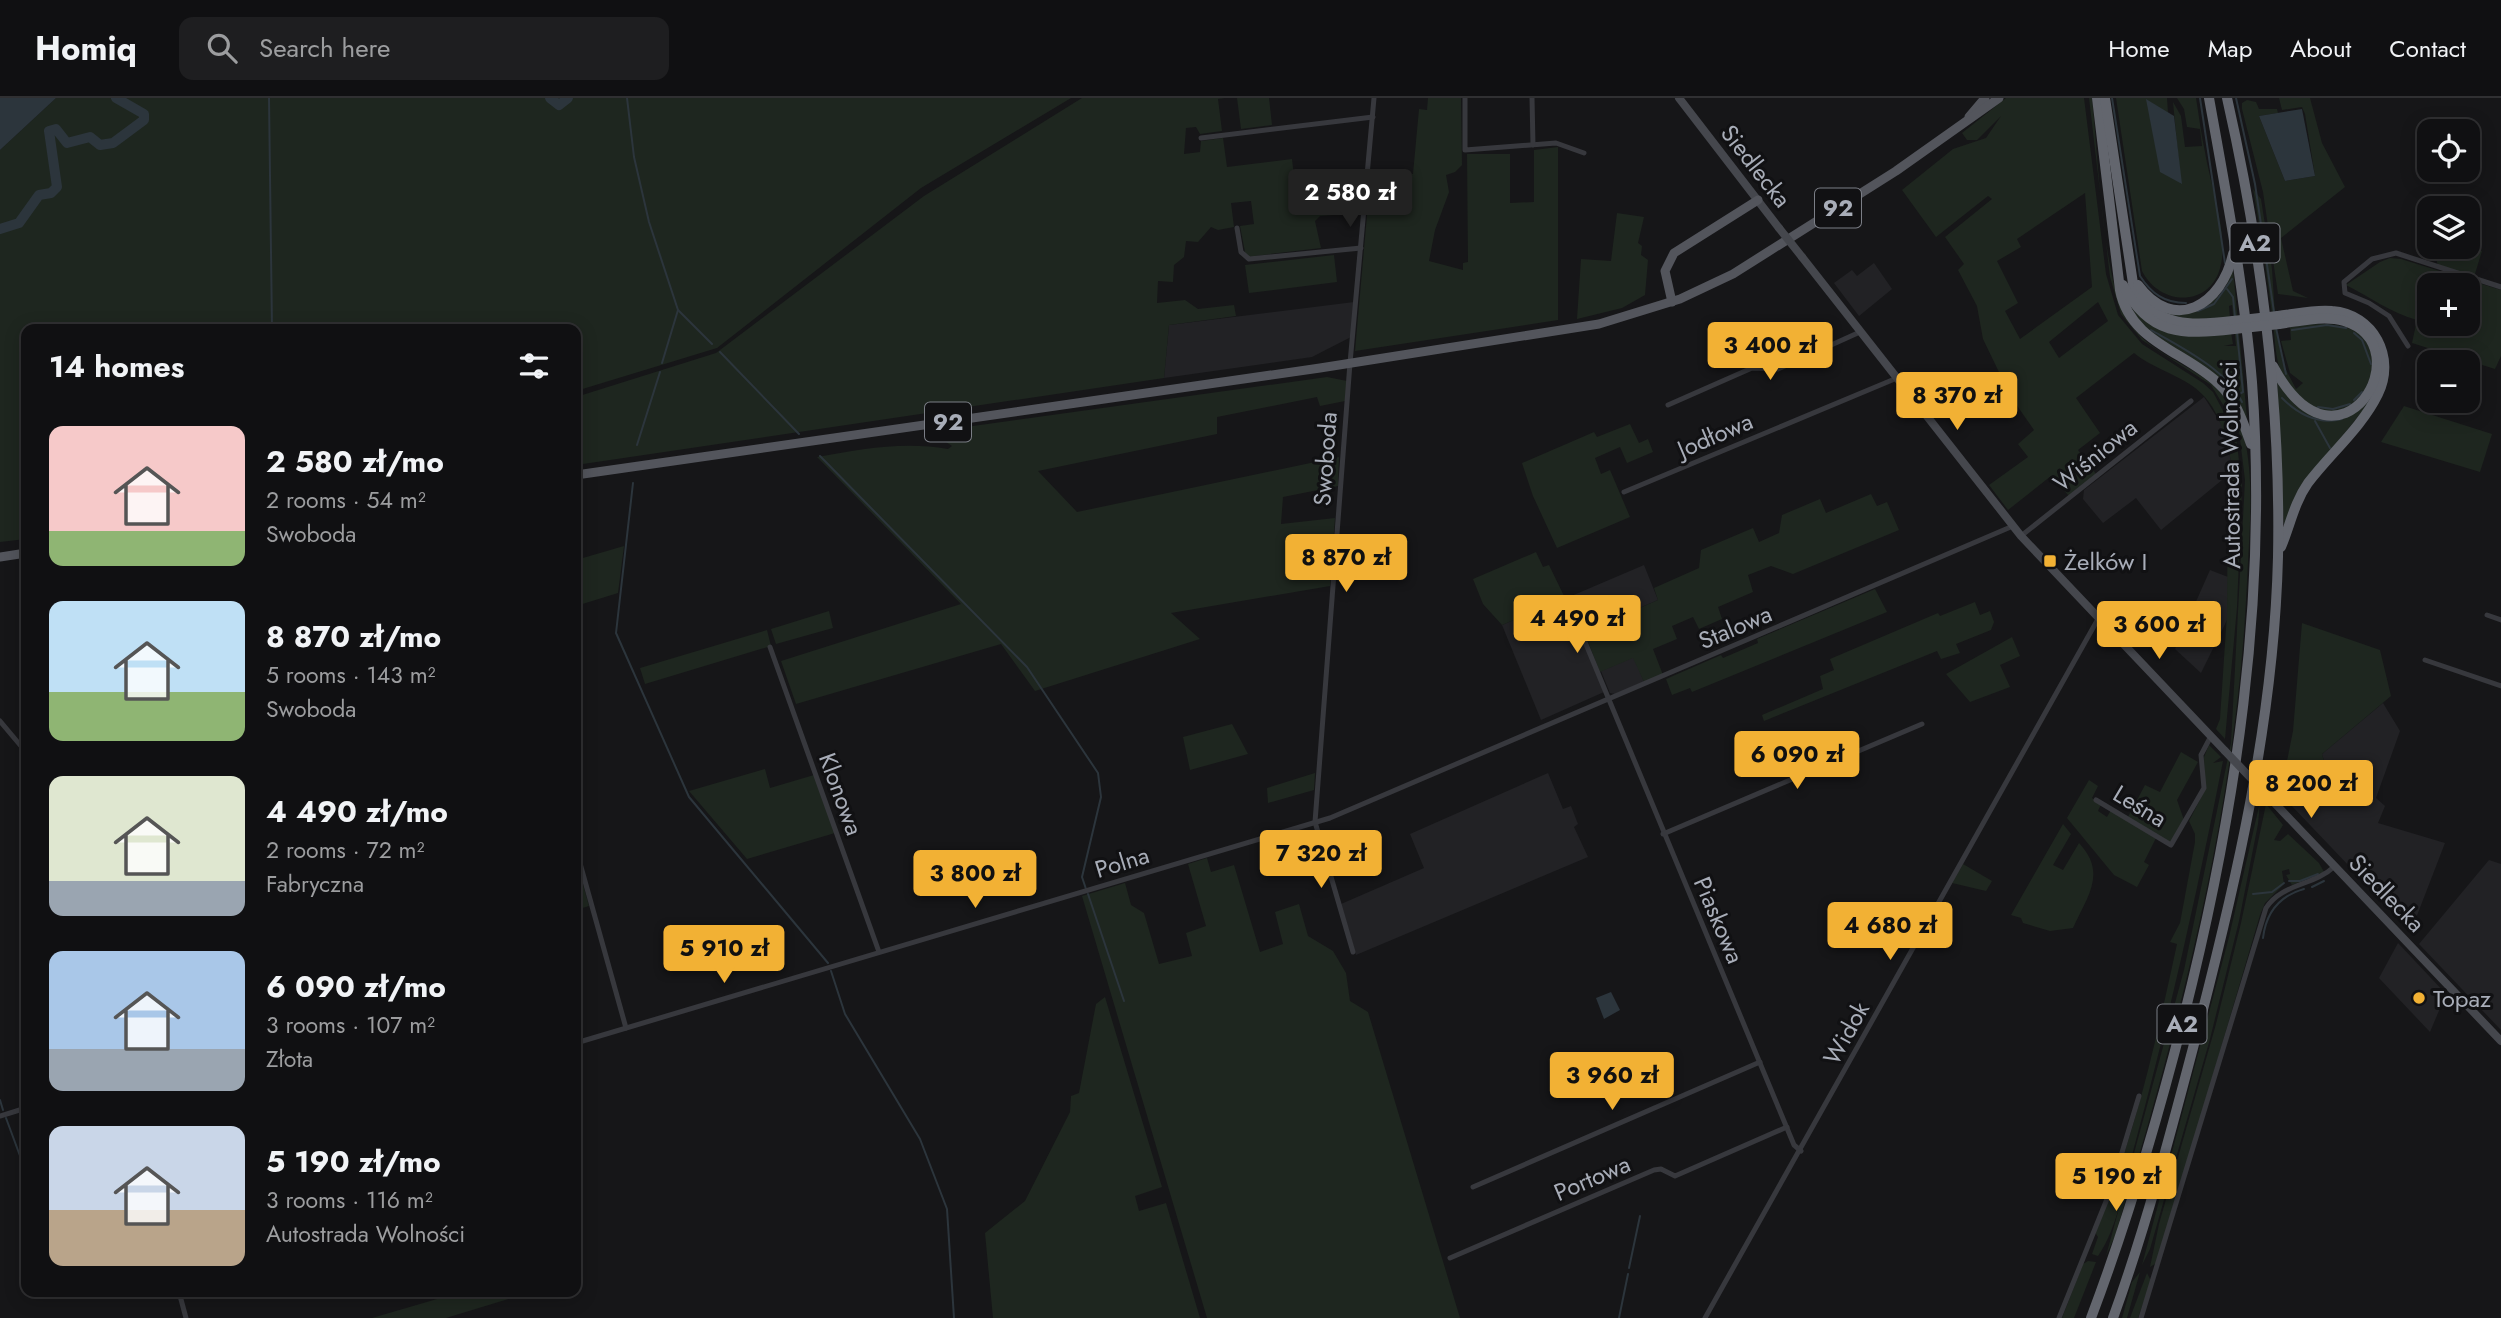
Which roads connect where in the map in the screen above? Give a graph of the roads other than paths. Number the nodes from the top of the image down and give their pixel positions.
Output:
1 (1374, 98) edge
2 (1465, 98) edge
3 (1532, 98) edge
4 (1679, 98) edge
5 (1985, 98) edge
6 (1999, 98) edge
7 (2097, 98) edge
8 (2105, 98) edge
9 (2209, 98) edge
10 (2227, 98) edge
11 (1373, 117) junction
12 (1963, 123) junction
13 (1201, 138) dead end
14 (1532, 145) junction
15 (1584, 153) dead end
16 (1758, 200) junction
17 (1237, 228) dead end
18 (1361, 248) junction
19 (2235, 248) junction
20 (2131, 274) junction
21 (2120, 279) junction
22 (2501, 287) edge
23 (1672, 302) junction
24 (2279, 320) junction
25 (2233, 325) junction
26 (1860, 332) junction
27 (2408, 346) dead end
28 (1350, 363) junction
29 (2272, 364) junction
30 (1897, 378) junction
31 (2191, 401) dead end
32 (1668, 405) dead end
33 (2255, 460) junction
34 (581, 474) edge
35 (1624, 492) dead end
36 (2013, 526) junction
37 (2021, 536) junction
38 (2278, 552) junction
39 (21, 554) edge
40 (0, 557) edge
41 (1568, 601) dead end
42 (2487, 615) dead end
43 (2098, 618) junction
44 (2501, 620) edge
45 (770, 647) dead end
46 (2425, 660) dead end
47 (2501, 686) edge
48 (1610, 700) junction
49 (0, 721) edge
50 (1922, 724) dead end
51 (2211, 736) junction
52 (21, 746) edge
53 (2096, 800) dead end
54 (1315, 822) junction
55 (1662, 834) junction
56 (2335, 866) junction
57 (581, 867) edge
58 (879, 952) junction
59 (1353, 952) dead end
60 (626, 1028) junction
61 (2501, 1041) edge
62 (581, 1042) edge
63 (1760, 1062) junction
64 (2138, 1096) dead end
65 (21, 1110) edge
66 (0, 1116) edge
67 (1787, 1128) junction
68 (1801, 1151) junction
69 (1473, 1187) dead end
70 (1450, 1258) dead end
71 (180, 1297) edge
72 (186, 1318) edge
73 (1705, 1318) edge
74 (2059, 1318) edge
75 (2091, 1318) edge
76 (2113, 1318) edge
77 (2141, 1318) edge

1 - 11 street, Swoboda
2 - 14 street
3 - 14 street
4 - 16 main road, Siedlecka
5 - 12 main road, 92
6 - 12 main road, 92
7 - 21 highway
8 - 20 highway
9 - 19 highway, Autostrada Wolności / A2
10 - 29 highway, Autostrada Wolności / A2
11 - 13 street
11 - 18 street, Swoboda
12 - 23 main road, 92
14 - 15 street
16 - 23 main road
16 - 26 main road, Siedlecka, bridge
17 - 18 street
18 - 28 street, Swoboda
19 - 20 highway
19 - 33 highway, Autostrada Wolności / A2
20 - 25 highway
21 - 25 highway
21 - 33 highway
22 - 27 street
23 - 28 main road, 92
24 - 25 highway, bridge
24 - 29 highway
24 - 38 highway
26 - 30 main road, Siedlecka
26 - 32 street
28 - 34 main road, 92
28 - 54 street, Swoboda
29 - 38 highway, Autostrada Wolności / A2
30 - 35 street, Jodłowa
30 - 36 main road, Siedlecka
31 - 37 street, Wiśniowa
33 - 75 highway, Autostrada Wolności / A2
36 - 37 main road, Siedlecka
36 - 48 street, Stalowa
37 - 43 main road, Siedlecka
38 - 76 highway, Autostrada Wolności / A2
39 - 40 main road
41 - 48 street, Piaskowa
42 - 44 street
43 - 51 main road, Siedlecka
43 - 68 street, Widok
45 - 58 street, Klonowa
46 - 47 street
48 - 54 street, Stalowa
48 - 55 street, Piaskowa
49 - 52 street
50 - 55 street
51 - 53 street, Leśna
51 - 56 main road, Siedlecka, bridge
54 - 58 street, Polna
54 - 59 street
55 - 63 street, Piaskowa
56 - 61 main road, Siedlecka
56 - 77 street
57 - 60 street
58 - 60 street, Polna
60 - 62 street, Polna
63 - 67 street, Piaskowa
63 - 69 street
64 - 74 street
65 - 66 street
67 - 68 street, Piaskowa
67 - 70 street, Portowa
68 - 73 street, Widok
71 - 72 street

